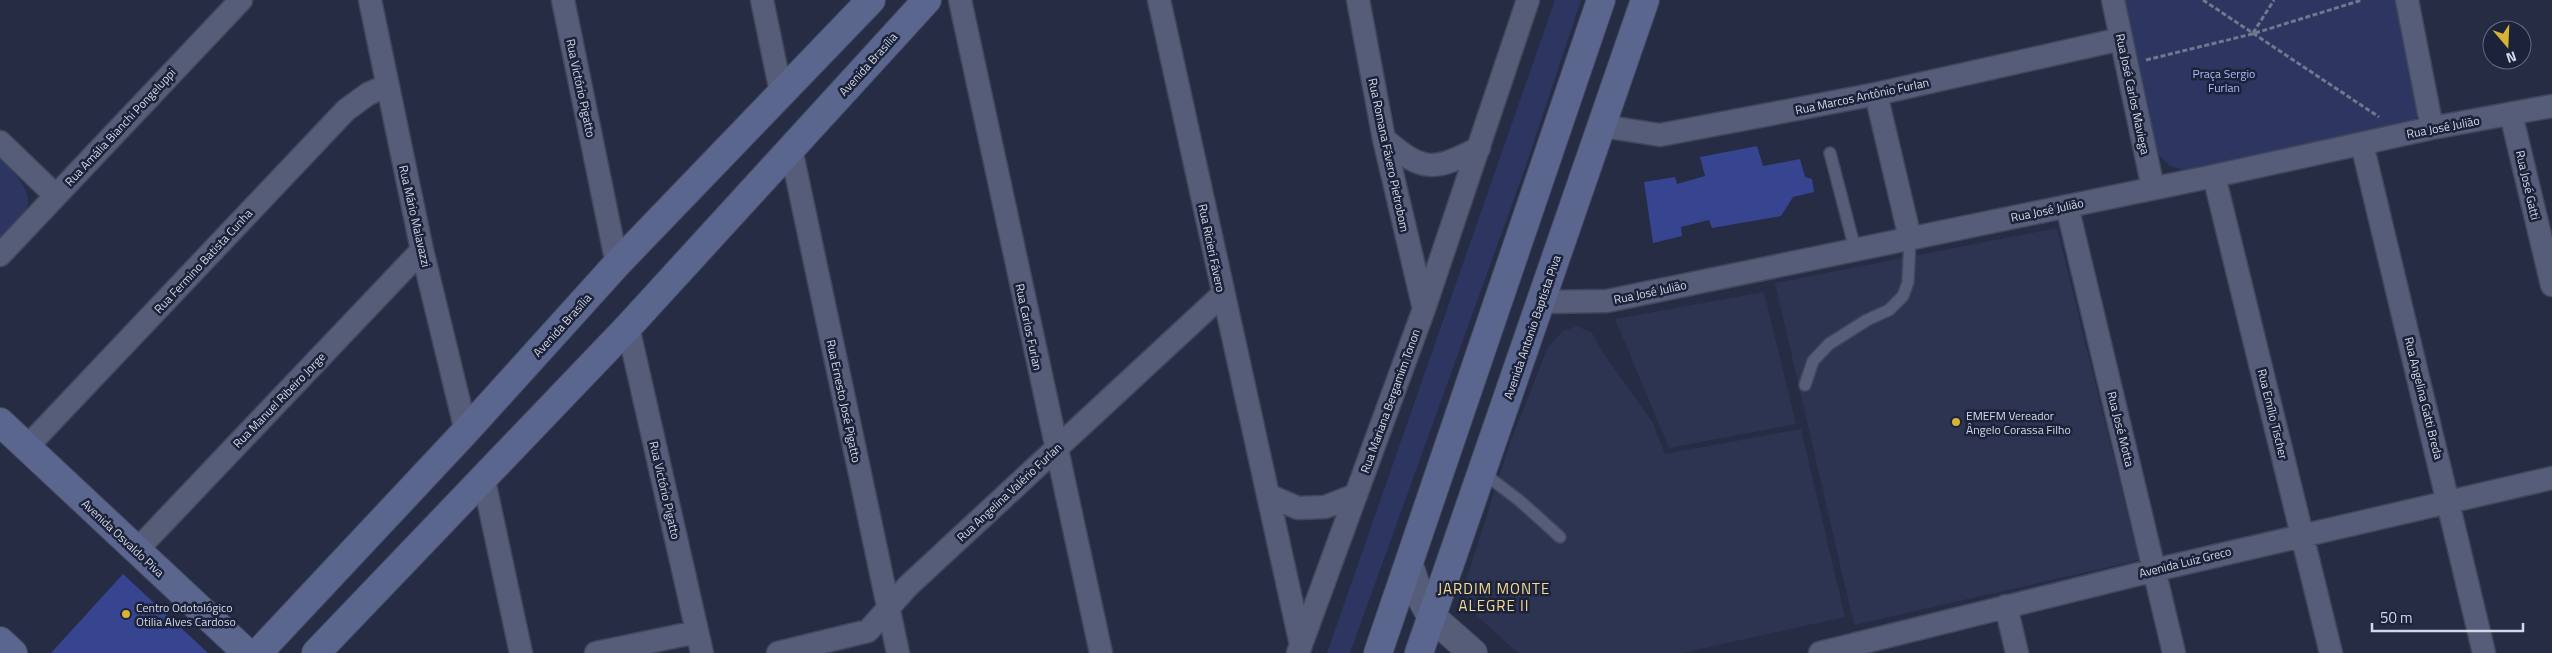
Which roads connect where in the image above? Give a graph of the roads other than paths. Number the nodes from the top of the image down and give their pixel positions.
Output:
1 (216, 0) edge
2 (241, 0) edge
3 (370, 0) edge
4 (563, 0) edge
5 (762, 0) edge
6 (871, 0) edge
7 (927, 0) edge
8 (960, 0) edge
9 (1159, 0) edge
10 (1358, 0) edge
11 (1528, 0) edge
12 (1601, 0) edge
13 (1645, 0) edge
14 (2113, 0) edge
15 (2407, 0) edge
16 (213, 28) junction
17 (2121, 39) junction
18 (386, 86) junction
19 (781, 92) junction
20 (1876, 94) junction
21 (2552, 106) edge
22 (2511, 114) junction
23 (1602, 126) junction
24 (2432, 128) junction
25 (1384, 139) junction
26 (0, 142) edge
27 (2362, 144) junction
28 (1479, 148) junction
29 (791, 149) junction
30 (1830, 153) dead end
31 (2214, 176) junction
32 (2153, 188) junction
33 (55, 195) junction
34 (2067, 206) junction
35 (1910, 238) junction
36 (422, 250) junction
37 (1855, 250) junction
38 (0, 255) edge
39 (617, 264) junction
40 (2552, 286) edge
41 (1222, 295) junction
42 (1540, 302) junction
43 (1424, 309) junction
44 (628, 327) junction
45 (1804, 385) dead end
46 (0, 422) edge
47 (1457, 422) junction
48 (466, 431) junction
49 (1494, 437) junction
50 (27, 447) junction
51 (1055, 450) junction
52 (1482, 472) junction
53 (483, 476) junction
54 (2552, 478) edge
55 (1268, 494) junction
56 (1356, 495) junction
57 (2449, 500) junction
58 (2304, 534) junction
59 (1560, 537) dead end
60 (136, 550) junction
61 (1409, 565) junction
62 (2155, 570) junction
63 (2006, 606) junction
64 (888, 608) junction
65 (1392, 616) junction
66 (1431, 616) junction
67 (0, 641) edge
68 (700, 642) edge
69 (1859, 648) edge
70 (1299, 649) edge
71 (13, 653) edge
72 (247, 653) edge
73 (258, 653) edge
74 (316, 653) edge
75 (520, 653) edge
76 (596, 653) edge
77 (778, 653) edge
78 (898, 653) edge
79 (1101, 653) edge
80 (1378, 653) edge
81 (1418, 653) edge
82 (1473, 653) edge
83 (1820, 653) edge
84 (2017, 653) edge
85 (2174, 653) edge
86 (2331, 653) edge
87 (2484, 653) edge

1 - 16 street
2 - 16 street, Rua Amália Bianchi Pongeluppi
3 - 18 street, Rua Mário Malavazzi
4 - 39 street, Rua Victório Pigatto
5 - 19 street
6 - 19 main road, Avenida Brasília
7 - 29 main road, Avenida Brasília
8 - 51 street, Rua Carlos Furlan
9 - 41 street, Rua Ricieri Fávero
10 - 25 street, Rua Romana Fávero Pietrobom
11 - 28 street, Rua Mariana Bergamim Tonon
12 - 47 main road
13 - 23 main road, Avenida Antonio Baptista Piva
14 - 17 street, Rua José Carlos Maviega
15 - 24 street
16 - 33 street, Rua Amália Bianchi Pongeluppi
17 - 20 street, Rua Marcos Antônio Furlan
17 - 32 street, Rua José Carlos Maviega
18 - 36 street, Rua Mário Malavazzi
18 - 50 street, Rua Fermino Batista Cunha
19 - 39 main road, Avenida Brasília
20 - 23 street, Rua Marcos Antônio Furlan
20 - 35 street
21 - 22 street, Rua José Julião
22 - 24 street, Rua José Julião
22 - 40 street, Rua José Gatti
23 - 42 main road, Avenida Antonio Baptista Piva
24 - 27 street, Rua José Julião
25 - 28 street
25 - 43 street, Rua Romana Fávero Pietrobom
26 - 33 street
27 - 31 street, Rua José Julião
27 - 57 street, Rua Angelina Gatti Breda
28 - 43 street, Rua Mariana Bergamim Tonon
29 - 44 main road, Avenida Brasília
29 - 64 street, Rua Ernesto José Pigatto
30 - 37 lane
31 - 32 street, Rua José Julião
31 - 58 street, Rua Emílio Tischer
32 - 34 street, Rua José Julião
33 - 38 street, Rua Amália Bianchi Pongeluppi
34 - 35 street, Rua José Julião
34 - 62 street, Rua José Motta
35 - 37 street, Rua José Julião
35 - 45 lane
36 - 48 street, Rua Mário Malavazzi
36 - 60 street, Rua Manuel Ribeiro Jorge
37 - 42 street, Rua José Julião
39 - 48 main road, Avenida Brasília
41 - 51 street, Rua Angelina Valério Furlan
41 - 55 street, Rua Ricieri Fávero
42 - 49 main road, Avenida Antonio Baptista Piva
43 - 56 street, Rua Mariana Bergamim Tonon
44 - 53 main road, Avenida Brasília
44 - 68 street, Rua Victório Pigatto
46 - 50 main road, Avenida Osvaldo Piva
47 - 49 main road
47 - 61 main road
48 - 73 main road, Avenida Brasília
49 - 52 main road, Avenida Antonio Baptista Piva
50 - 60 main road, Avenida Osvaldo Piva
51 - 64 street, Rua Angelina Valério Furlan
51 - 79 street, Rua Carlos Furlan
52 - 59 lane
52 - 66 main road, Avenida Antonio Baptista Piva
53 - 74 main road, Avenida Brasília
53 - 75 street
54 - 57 street, Avenida Luiz Greco
55 - 56 street
55 - 70 street, Rua Ricieri Fávero
56 - 70 street, Rua Mariana Bergamim Tonon
57 - 58 street, Avenida Luiz Greco
57 - 87 street, Rua Angelina Gatti Breda
58 - 62 street, Avenida Luiz Greco
58 - 86 street, Rua Emílio Tischer
60 - 72 main road, Avenida Osvaldo Piva
61 - 65 main road
61 - 66 street
62 - 63 street, Avenida Luiz Greco
62 - 85 street, Rua José Motta
63 - 69 street, Avenida Luiz Greco
63 - 84 street
64 - 77 street, Rua Angelina Valério Furlan
64 - 78 street, Rua Ernesto José Pigatto
65 - 66 street
65 - 80 main road
66 - 81 main road, Avenida Antonio Baptista Piva
66 - 82 street
67 - 71 main road
68 - 76 street
69 - 83 street, Avenida Luiz Greco

